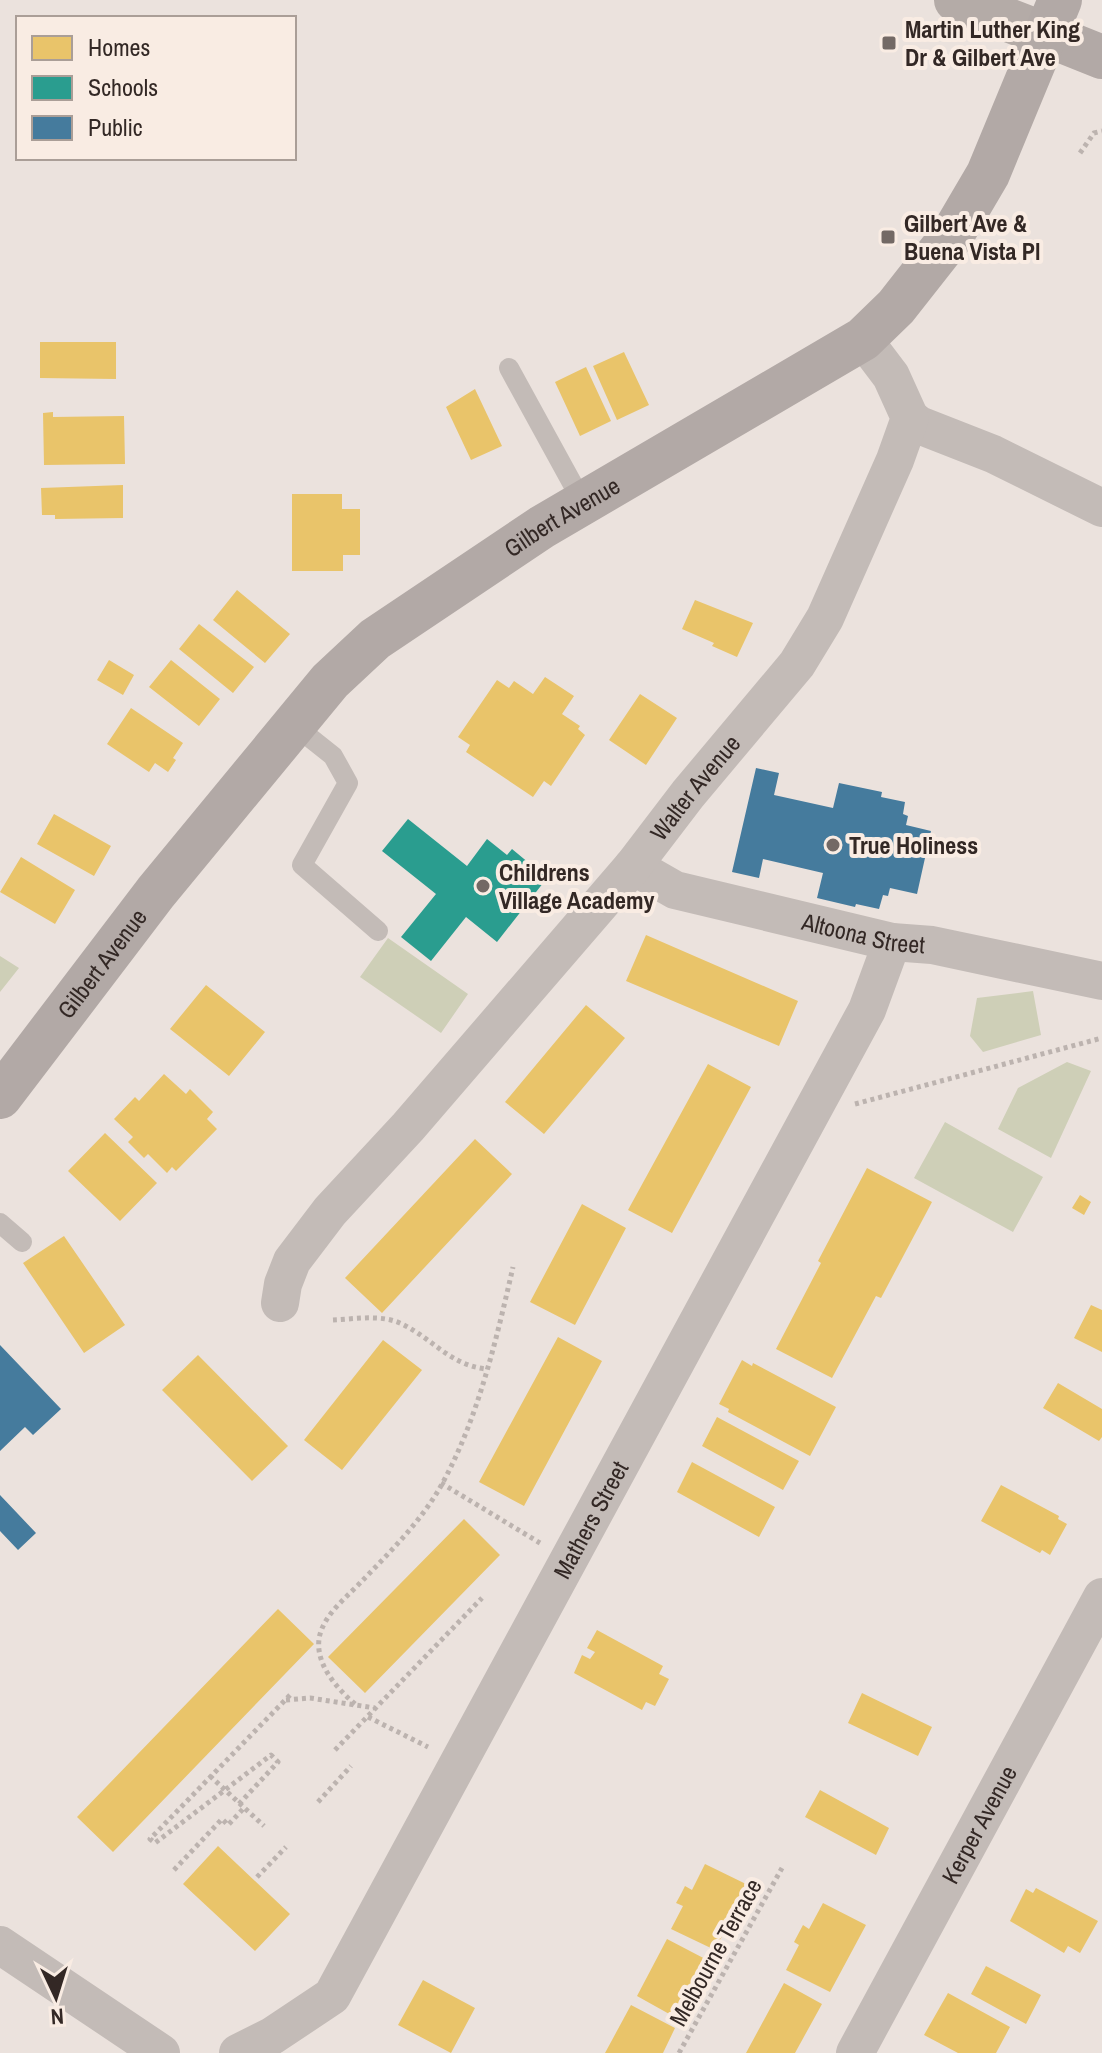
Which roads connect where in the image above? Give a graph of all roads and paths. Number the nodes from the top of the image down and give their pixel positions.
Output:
1 (956, 0) edge
2 (1054, 18) edge
3 (1102, 57) edge
4 (1102, 131) edge
5 (1080, 153) dead end
6 (863, 339) junction
7 (509, 368) dead end
8 (910, 418) junction
9 (583, 503) junction
10 (1102, 508) edge
11 (294, 725) junction
12 (633, 866) junction
13 (378, 931) dead end
14 (892, 942) junction
15 (1102, 981) edge
16 (1102, 1038) edge
17 (42, 1039) junction
18 (0, 1080) edge
19 (0, 1097) edge
20 (850, 1105) dead end
21 (0, 1223) edge
22 (22, 1242) dead end
23 (513, 1267) dead end
24 (280, 1303) dead end
25 (333, 1320) dead end
26 (483, 1369) junction
27 (441, 1483) junction
28 (534, 1540) dead end
29 (1102, 1597) edge
30 (482, 1598) dead end
31 (292, 1693) dead end
32 (285, 1700) junction
33 (355, 1704) junction
34 (376, 1708) junction
35 (368, 1717) junction
36 (423, 1744) dead end
37 (335, 1750) dead end
38 (351, 1766) dead end
39 (210, 1776) junction
40 (225, 1790) junction
41 (318, 1802) dead end
42 (242, 1806) junction
43 (264, 1826) dead end
44 (286, 1847) dead end
45 (782, 1868) dead end
46 (174, 1870) dead end
47 (257, 1877) dead end
48 (0, 1945) edge
49 (161, 2053) edge
50 (238, 2053) edge
51 (679, 2053) edge
52 (855, 2053) edge

1 - 2 main road
2 - 3 main road
2 - 6 main road, Gilbert Avenue
4 - 5 path
6 - 8 street
6 - 9 main road, Gilbert Avenue
7 - 9 lane
8 - 10 street
8 - 12 street, Walter Avenue
9 - 11 main road, Gilbert Avenue
11 - 13 lane
11 - 17 main road, Gilbert Avenue
12 - 14 street, Altoona Street
12 - 24 street, Walter Avenue
14 - 15 street, Altoona Street
14 - 50 street, Mathers Street
16 - 20 path
17 - 18 main road, Gilbert Avenue
17 - 19 main road, Gilbert Avenue
21 - 22 lane
23 - 26 path
25 - 26 path
26 - 27 path
27 - 28 path
27 - 33 path
29 - 52 street, Kerper Avenue
30 - 34 path
31 - 32 path
32 - 33 path
32 - 39 path
33 - 34 path
34 - 35 path
35 - 36 path
35 - 37 path
38 - 41 path
39 - 40 path
39 - 40 path
40 - 42 path
40 - 42 path
42 - 43 path
42 - 46 path
44 - 47 path
45 - 51 path, Melbourne Terrace
48 - 49 street

